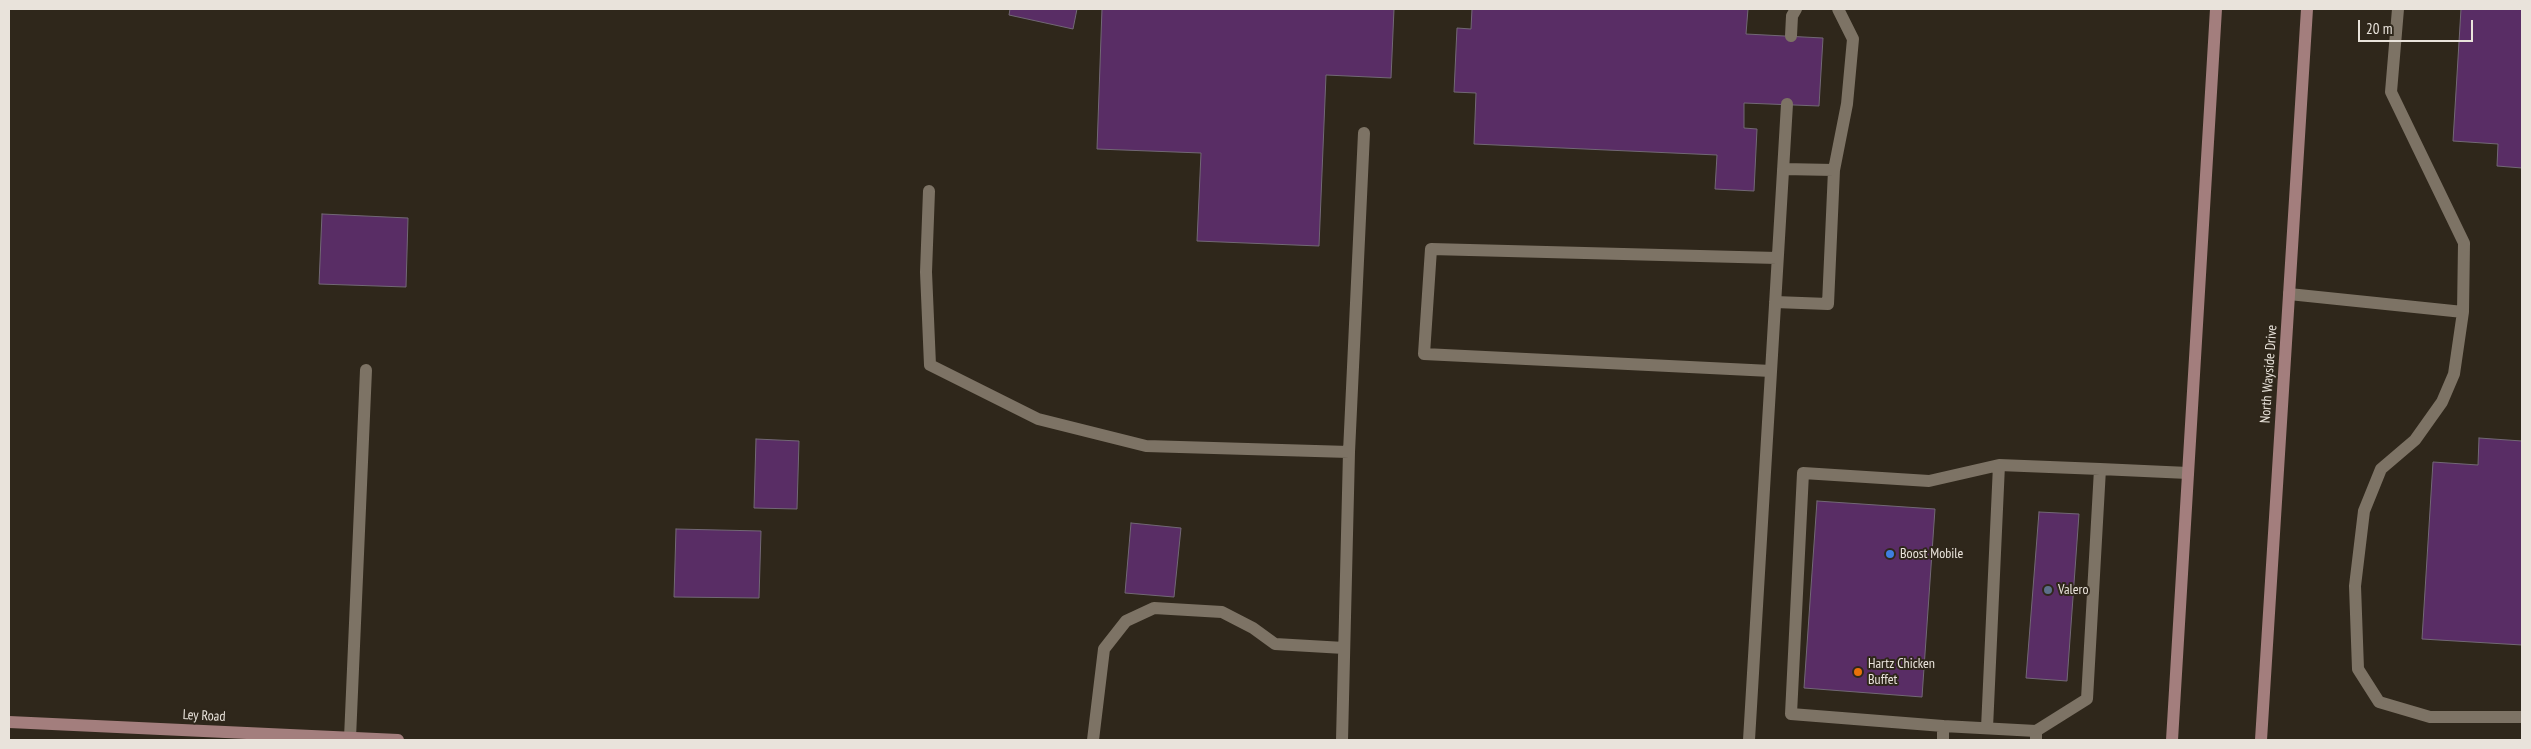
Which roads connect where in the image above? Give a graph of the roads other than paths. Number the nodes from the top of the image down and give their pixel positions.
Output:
1 (1796, 9) edge
2 (1838, 9) edge
3 (2216, 9) edge
4 (2307, 9) edge
5 (2398, 9) edge
6 (1791, 36) dead end
7 (1787, 104) dead end
8 (1364, 133) dead end
9 (1783, 169) junction
10 (1834, 170) junction
11 (929, 191) dead end
12 (1777, 258) junction
13 (2289, 294) junction
14 (1775, 302) junction
15 (2463, 312) junction
16 (366, 370) dead end
17 (1771, 371) junction
18 (1349, 452) junction
19 (1999, 464) junction
20 (2100, 469) junction
21 (2188, 473) junction
22 (1344, 648) junction
23 (2522, 717) edge
24 (9, 722) edge
25 (1943, 726) junction
26 (1987, 728) junction
27 (2036, 736) edge
28 (350, 738) junction
29 (398, 740) edge
30 (1093, 740) edge
31 (1342, 740) edge
32 (1749, 740) edge
33 (1942, 740) edge
34 (2172, 740) edge
35 (2261, 740) edge

1 - 6 lane
2 - 10 lane
3 - 21 main road
4 - 13 main road, North Wayside Drive
5 - 15 lane
7 - 9 lane
8 - 18 lane
9 - 10 lane
9 - 12 lane
10 - 14 lane
11 - 18 lane
12 - 14 lane
12 - 17 lane
13 - 15 lane
13 - 35 main road, North Wayside Drive
14 - 17 lane
15 - 23 lane
16 - 28 lane
17 - 32 lane
18 - 22 lane
19 - 20 lane
19 - 25 lane
19 - 26 lane
20 - 21 lane
20 - 27 lane
21 - 34 main road
22 - 30 lane
22 - 31 lane
24 - 28 main road, Ley Road
25 - 26 lane
25 - 33 lane
26 - 27 lane
28 - 29 main road, Ley Road

